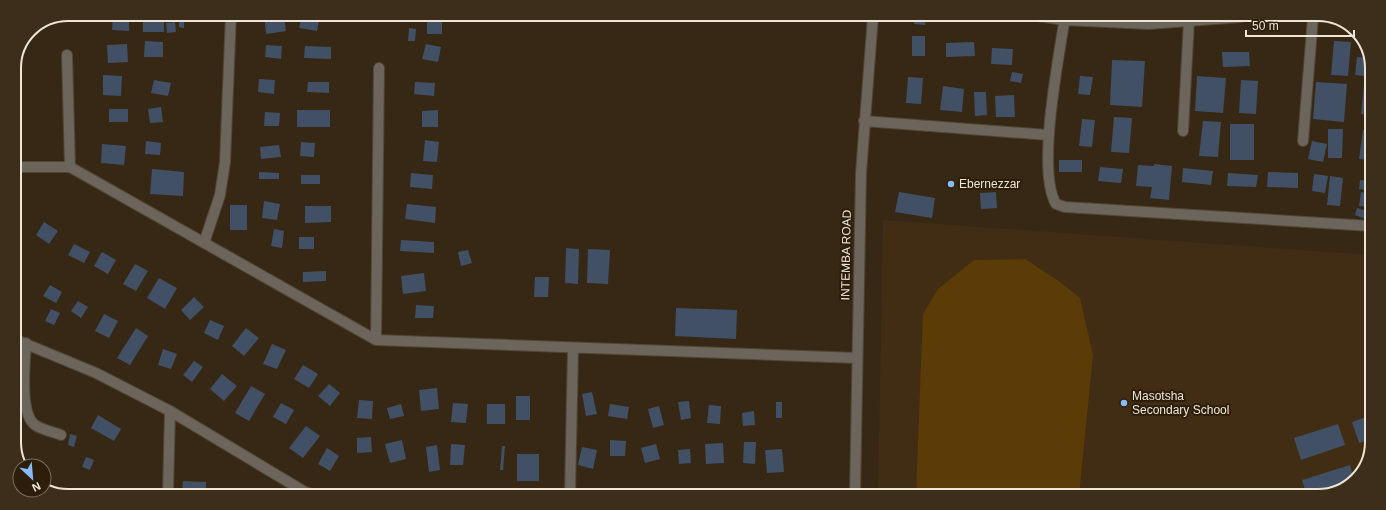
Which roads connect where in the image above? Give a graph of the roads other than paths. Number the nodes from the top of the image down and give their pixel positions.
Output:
1 (231, 21) edge
2 (873, 21) edge
3 (1065, 21) edge
4 (1107, 21) edge
5 (1189, 21) joint
6 (1313, 21) edge
7 (67, 55) dead end
8 (379, 68) dead end
9 (864, 121) junction
10 (1182, 131) dead end
11 (1048, 135) junction
12 (1303, 141) dead end
13 (21, 167) edge
14 (70, 167) junction
15 (1365, 226) edge
16 (204, 243) junction
17 (376, 340) junction
18 (21, 341) edge
19 (26, 343) junction
20 (573, 348) junction
21 (857, 358) junction
22 (170, 411) junction
23 (62, 435) dead end
24 (168, 489) edge
25 (300, 489) edge
26 (570, 489) edge
27 (855, 489) edge

1 - 16 street
2 - 9 street, INTEMBA ROAD
3 - 11 street
4 - 5 street
5 - 10 street
6 - 12 street
7 - 14 street
8 - 17 street
9 - 11 street
9 - 21 street, INTEMBA ROAD
11 - 15 street
13 - 14 street
14 - 16 street
16 - 17 street
17 - 20 street
18 - 19 street
19 - 22 street
19 - 23 street
20 - 21 street
20 - 26 street
21 - 27 street, INTEMBA ROAD
22 - 24 street
22 - 25 street

